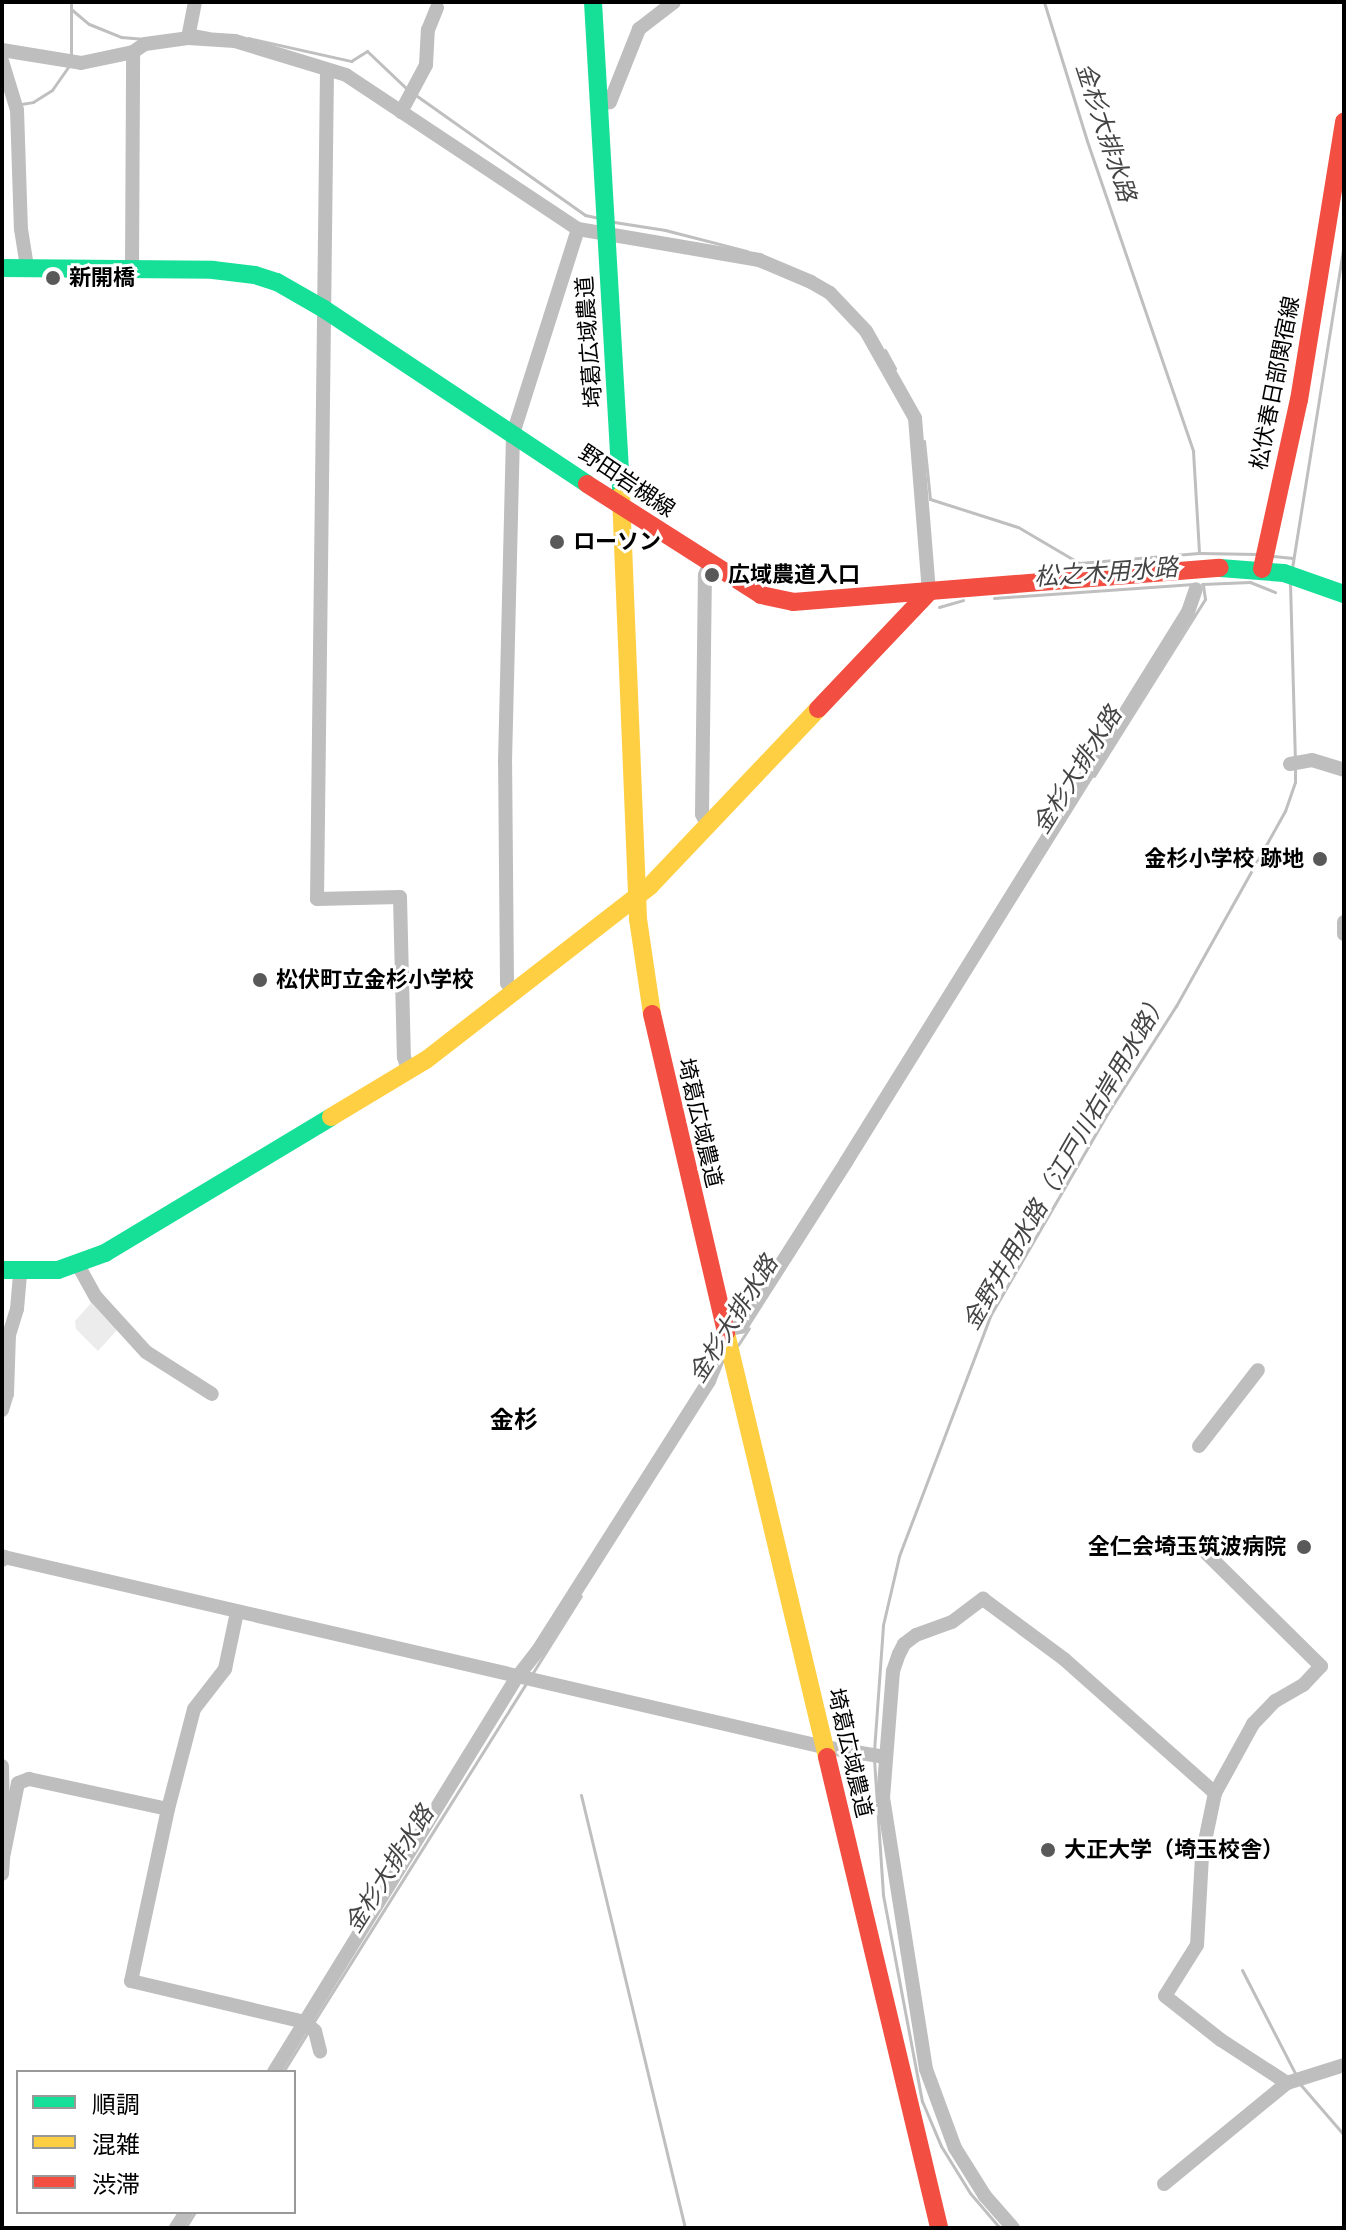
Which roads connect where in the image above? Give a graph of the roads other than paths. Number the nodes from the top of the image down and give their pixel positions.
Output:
1 (195, 2) edge
2 (593, 2) edge
3 (674, 2) edge
4 (437, 8) dead end
5 (188, 38) junction
6 (2, 50) edge
7 (133, 52) junction
8 (2, 61) edge
9 (327, 70) junction
10 (600, 104) junction
11 (401, 112) junction
12 (1344, 122) edge
13 (578, 229) junction
14 (606, 235) junction
15 (15, 268) edge
16 (132, 269) junction
17 (324, 309) junction
18 (513, 434) junction
19 (620, 505) junction
20 (709, 565) junction
21 (1262, 569) junction
22 (1196, 589) dead end
23 (929, 592) junction
24 (1344, 594) edge
25 (1295, 763) dead end
26 (1344, 770) edge
27 (708, 826) junction
28 (638, 895) junction
29 (1344, 922) edge
30 (1344, 934) edge
31 (514, 992) junction
32 (409, 1072) junction
33 (78, 1265) junction
34 (13, 1271) edge
35 (727, 1338) junction
36 (1258, 1370) dead end
37 (212, 1394) dead end
38 (2, 1410) edge
39 (1199, 1446) dead end
40 (1207, 1554) dead end
41 (2, 1560) edge
42 (237, 1612) junction
43 (518, 1676) junction
44 (824, 1747) junction
45 (885, 1757) junction
46 (2, 1766) edge
47 (1215, 1793) junction
48 (168, 1809) junction
49 (4, 1853) junction
50 (2, 1874) edge
51 (305, 2022) junction
52 (320, 2051) dead end
53 (1344, 2065) edge
54 (275, 2070) edge
55 (1295, 2080) junction
56 (1164, 2184) dead end
57 (939, 2228) edge
58 (1013, 2228) edge

1 - 5 street
2 - 10 street, 埼葛広域農道
3 - 10 street
4 - 11 street
5 - 7 street
5 - 9 street
6 - 7 street
7 - 16 street
8 - 15 street
9 - 11 street
9 - 17 street
10 - 14 street, 埼葛広域農道
11 - 13 street
12 - 21 street, 松伏春日部関宿線
13 - 14 street
13 - 18 street
14 - 19 street, 埼葛広域農道
14 - 23 street
15 - 16 street, 野田岩槻線
16 - 17 street, 野田岩槻線
17 - 18 street, 野田岩槻線
17 - 32 street
18 - 19 street, 野田岩槻線
18 - 31 street
19 - 20 street, 野田岩槻線
19 - 28 street, 埼葛広域農道
20 - 23 street, 野田岩槻線
20 - 27 street
21 - 23 street, 野田岩槻線
21 - 24 street
22 - 35 street
23 - 27 street
25 - 26 street
27 - 28 street
28 - 31 street
28 - 35 street, 埼葛広域農道
29 - 30 street
31 - 32 street
32 - 33 street
33 - 34 street
33 - 37 street
34 - 38 street
35 - 43 street
35 - 44 street, 埼葛広域農道
36 - 39 street
40 - 47 street
41 - 42 street
42 - 43 street
42 - 48 street
43 - 44 street
43 - 51 street
44 - 45 street
44 - 57 street, 埼葛広域農道
45 - 47 street
45 - 58 street
46 - 49 street
47 - 55 street
48 - 49 street
48 - 51 street
49 - 50 street
51 - 52 street
51 - 54 street
53 - 55 street
55 - 56 street

